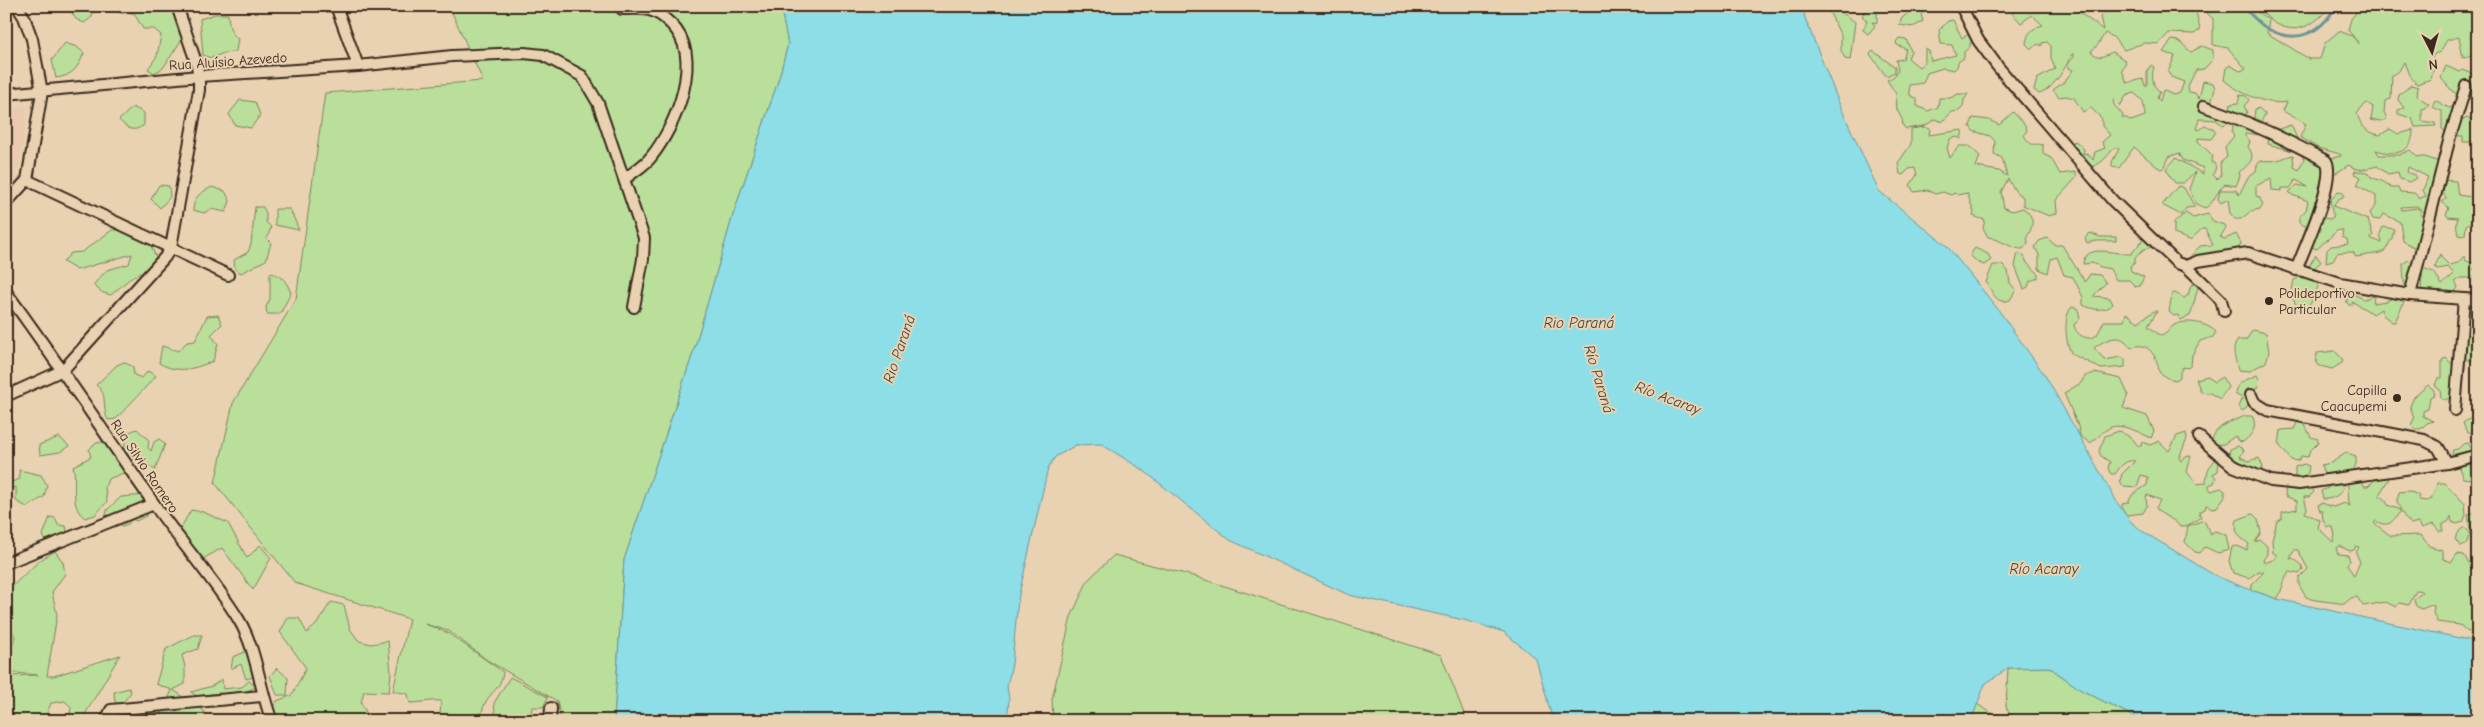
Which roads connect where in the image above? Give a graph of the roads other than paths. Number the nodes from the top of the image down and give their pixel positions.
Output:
1 (17, 6) edge
2 (177, 6) edge
3 (336, 6) edge
4 (1961, 6) edge
5 (622, 8) dead end
6 (358, 66) junction
7 (199, 76) junction
8 (2466, 86) dead end
9 (42, 92) junction
10 (6, 94) edge
11 (2204, 106) dead end
12 (27, 180) junction
13 (625, 180) junction
14 (6, 204) edge
15 (171, 247) junction
16 (2186, 266) junction
17 (2296, 270) junction
18 (228, 275) dead end
19 (6, 292) edge
20 (2410, 296) junction
21 (2464, 299) junction
22 (2478, 300) edge
23 (634, 307) dead end
24 (2224, 311) dead end
25 (63, 370) junction
26 (2251, 395) dead end
27 (6, 396) edge
28 (2455, 410) dead end
29 (2199, 437) dead end
30 (2478, 455) edge
31 (2447, 464) junction
32 (154, 504) junction
33 (6, 563) edge
34 (262, 696) junction
35 (551, 708) dead end
36 (106, 721) edge
37 (272, 721) edge
38 (550, 721) edge

1 - 9 street
2 - 7 street
3 - 6 street
4 - 16 street
5 - 13 street
6 - 7 street, Rua Aluísio Azevedo
6 - 13 street, Rua Aluísio Azevedo
7 - 9 street, Rua Aluísio Azevedo
7 - 15 street
8 - 20 street
9 - 10 street, Rua Aluísio Azevedo
9 - 12 street
11 - 17 street
12 - 14 street
12 - 15 street
13 - 23 street, Rua Aluísio Azevedo
15 - 18 street
15 - 25 street
16 - 17 street
16 - 24 street
17 - 20 street
19 - 25 street, Rua Silvio Romero
20 - 21 street
21 - 22 street
21 - 28 street
25 - 27 street
25 - 32 street, Rua Silvio Romero
26 - 31 street
29 - 31 street
30 - 31 street
32 - 33 street
32 - 34 street, Rua Silvio Romero
34 - 36 street
34 - 37 street, Rua Silvio Romero
35 - 38 street

